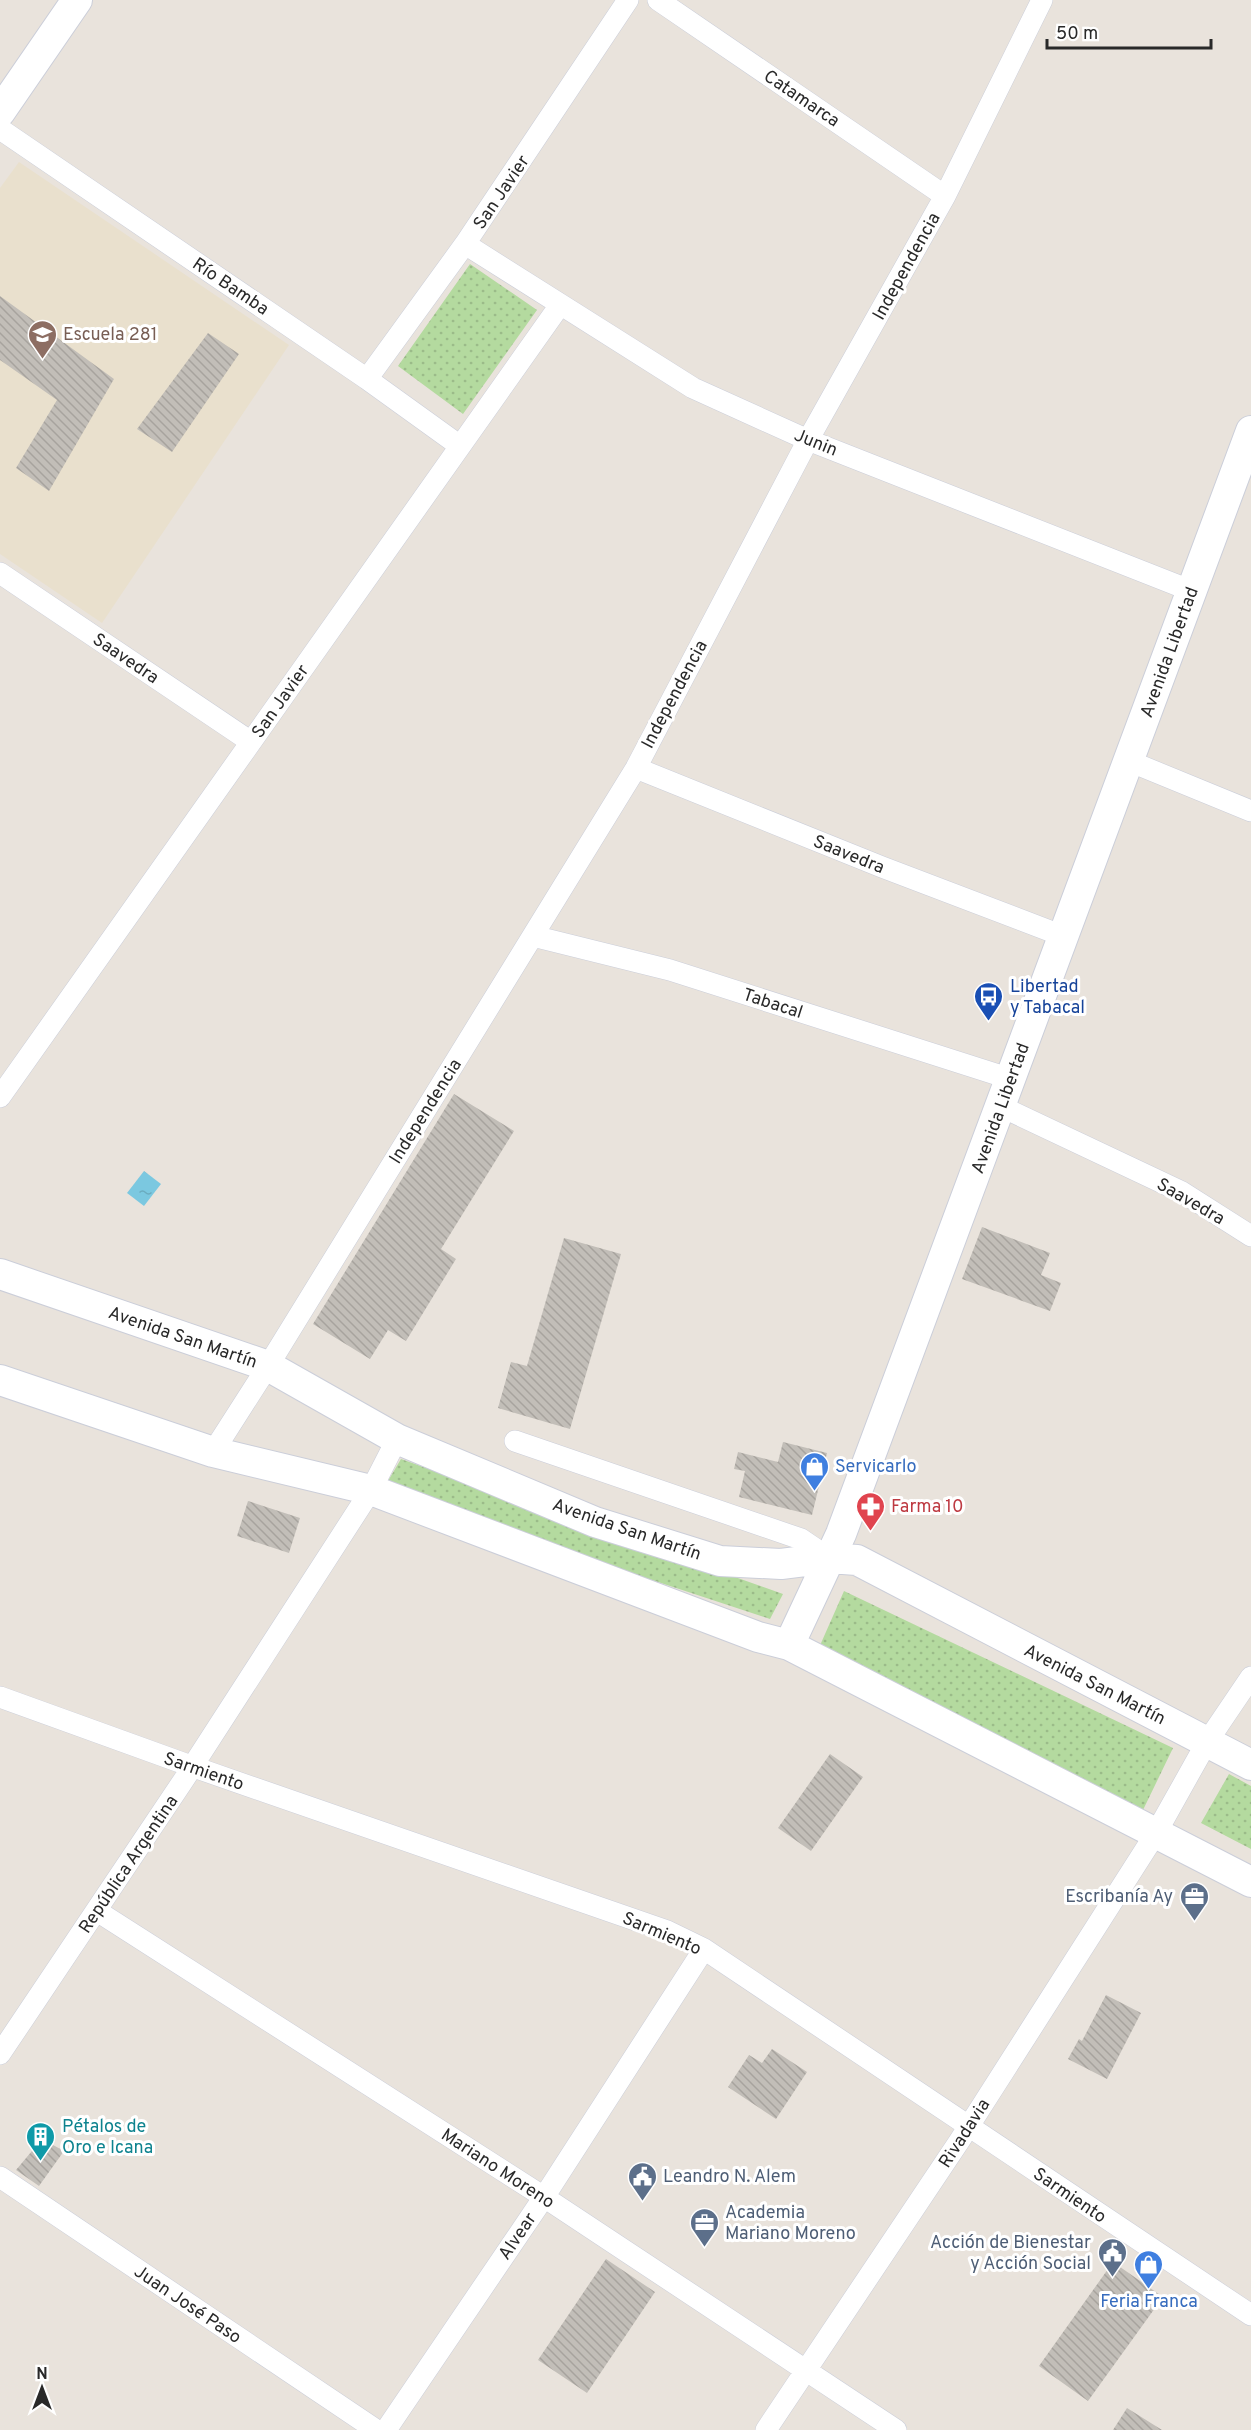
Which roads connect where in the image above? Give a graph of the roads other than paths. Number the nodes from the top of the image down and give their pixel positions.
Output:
1 (77, 0) edge
2 (628, 0) edge
3 (658, 0) edge
4 (1042, 0) edge
5 (0, 112) edge
6 (0, 129) edge
7 (945, 196) junction
8 (465, 244) junction
9 (560, 305) junction
10 (367, 379) junction
11 (1250, 435) edge
12 (808, 440) junction
13 (460, 446) junction
14 (0, 573) edge
15 (1192, 591) junction
16 (251, 742) junction
17 (1129, 761) junction
18 (636, 768) junction
19 (1251, 811) edge
20 (533, 936) junction
21 (1064, 936) junction
22 (1005, 1092) junction
23 (0, 1097) edge
24 (1251, 1236) edge
25 (0, 1274) edge
26 (268, 1366) junction
27 (0, 1380) edge
28 (398, 1439) junction
29 (515, 1441) dead end
30 (213, 1452) junction
31 (371, 1490) junction
32 (829, 1558) junction
33 (789, 1646) junction
34 (1251, 1677) edge
35 (0, 1697) edge
36 (1207, 1742) junction
37 (1251, 1765) edge
38 (191, 1766) junction
39 (1156, 1833) junction
40 (1251, 1882) edge
41 (97, 1911) junction
42 (704, 1949) junction
43 (0, 2054) edge
44 (968, 2127) junction
45 (0, 2177) edge
46 (544, 2197) junction
47 (1251, 2315) edge
48 (806, 2371) junction
49 (376, 2430) edge
50 (386, 2430) edge
51 (766, 2430) edge
52 (896, 2430) edge

1 - 5 main road
2 - 8 street, San Javier
3 - 7 street, Catamarca
4 - 7 street, Independencia
6 - 10 street, Río Bamba
7 - 12 street, Independencia
8 - 9 street, Junin
8 - 10 street, San Javier
9 - 12 street, Junin
9 - 13 street, San Javier
10 - 13 street, Río Bamba
11 - 15 main road, Avenida Libertad
12 - 15 street, Junin
12 - 18 street, Independencia
13 - 16 street, San Javier
14 - 16 street, Saavedra
15 - 17 main road, Avenida Libertad
16 - 23 street, San Javier
17 - 19 street
17 - 21 main road, Avenida Libertad
18 - 20 street, Independencia
18 - 21 street, Saavedra
20 - 22 street, Tabacal
20 - 26 street, Independencia
21 - 22 main road, Avenida Libertad
22 - 24 street, Saavedra
22 - 32 main road, Avenida Libertad
25 - 26 main road, Avenida San Martín
26 - 28 main road, Avenida San Martín
26 - 30 street, Independencia
27 - 30 main road
28 - 31 street, República Argentina
28 - 32 main road, Avenida San Martín
29 - 32 street
30 - 31 main road
31 - 33 main road
31 - 38 street, República Argentina
32 - 33 main road, Avenida Libertad
32 - 36 main road, Avenida San Martín
33 - 39 main road
34 - 36 street, Rivadavia
35 - 38 street, Sarmiento
36 - 37 main road, Avenida San Martín
36 - 39 street, Rivadavia
38 - 41 street, República Argentina
38 - 42 street, Sarmiento
39 - 40 main road
39 - 44 street, Rivadavia
41 - 43 street, República Argentina
41 - 46 street, Mariano Moreno
42 - 44 street, Sarmiento
42 - 46 street, Alvear
44 - 47 street, Sarmiento
44 - 48 street, Rivadavia
45 - 49 street, Juan José Paso
46 - 48 street, Mariano Moreno
46 - 50 street, Alvear
48 - 51 street, Rivadavia
48 - 52 street, Mariano Moreno

